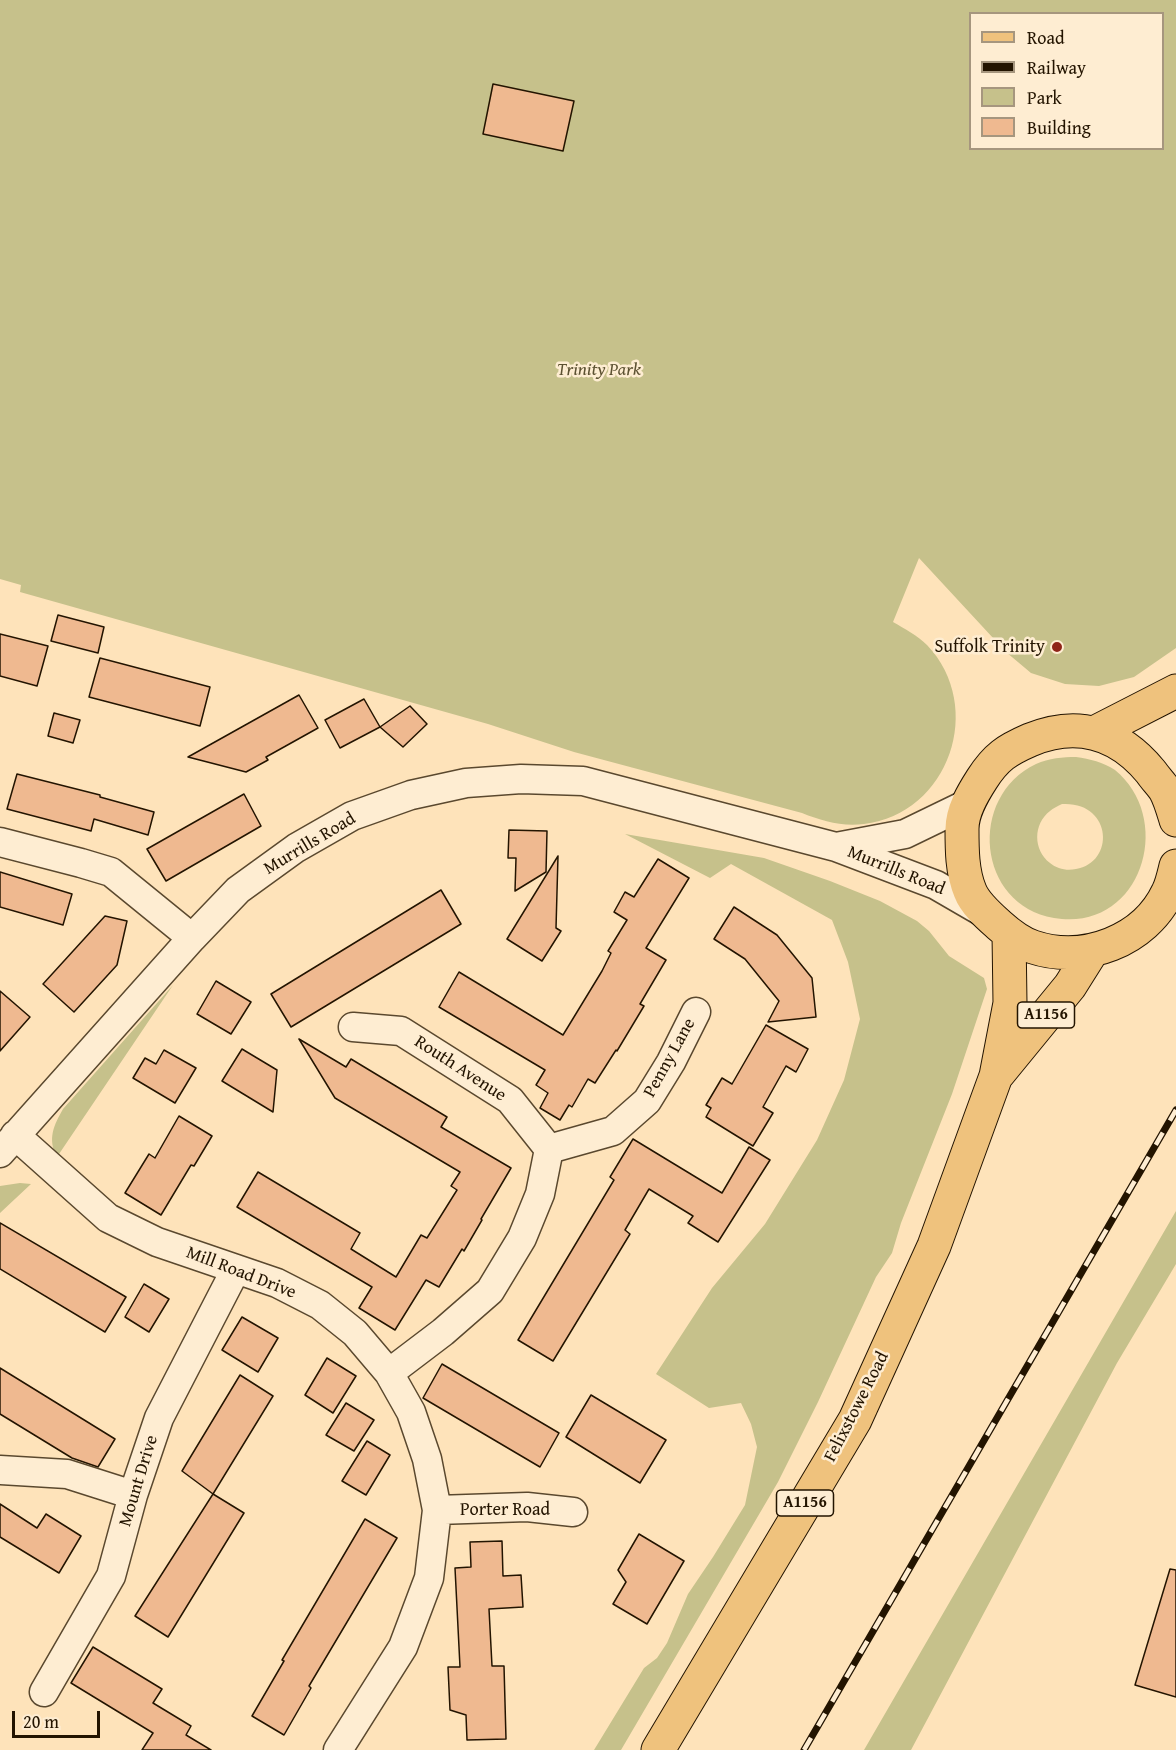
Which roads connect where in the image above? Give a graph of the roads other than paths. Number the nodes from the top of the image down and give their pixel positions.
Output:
1 (1176, 691) edge
2 (1096, 732) junction
3 (969, 803) junction
4 (1176, 820) edge
5 (0, 842) edge
6 (836, 847) junction
7 (1176, 866) edge
8 (998, 924) junction
9 (192, 938) junction
10 (1092, 951) junction
11 (696, 1012) dead end
12 (353, 1026) dead end
13 (996, 1076) junction
14 (8, 1144) edge
15 (549, 1149) junction
16 (236, 1269) junction
17 (389, 1373) junction
18 (0, 1470) edge
19 (133, 1495) junction
20 (437, 1510) junction
21 (573, 1512) dead end
22 (44, 1692) dead end
23 (338, 1750) edge
24 (658, 1750) edge

1 - 2 main road
2 - 3 main road
2 - 4 main road
3 - 6 street, Murrills Road
3 - 8 main road
5 - 9 street
6 - 8 street, Murrills Road
6 - 9 street, Murrills Road
7 - 10 main road
8 - 10 main road
8 - 13 main road, Felixstowe Road / A1156
9 - 14 street, Murrills Road
10 - 13 main road, Felixstowe Road / A1156
11 - 15 street, Penny Lane
12 - 15 street, Routh Avenue
13 - 24 main road, Felixstowe Road / A1156
14 - 16 street, Mill Road Drive
15 - 17 street
16 - 17 street, Mill Road Drive
16 - 19 street, Mount Drive
17 - 20 street, Mill Road Drive
18 - 19 street
19 - 22 street, Mount Drive
20 - 21 street, Porter Road
20 - 23 street, Mill Road Drive

